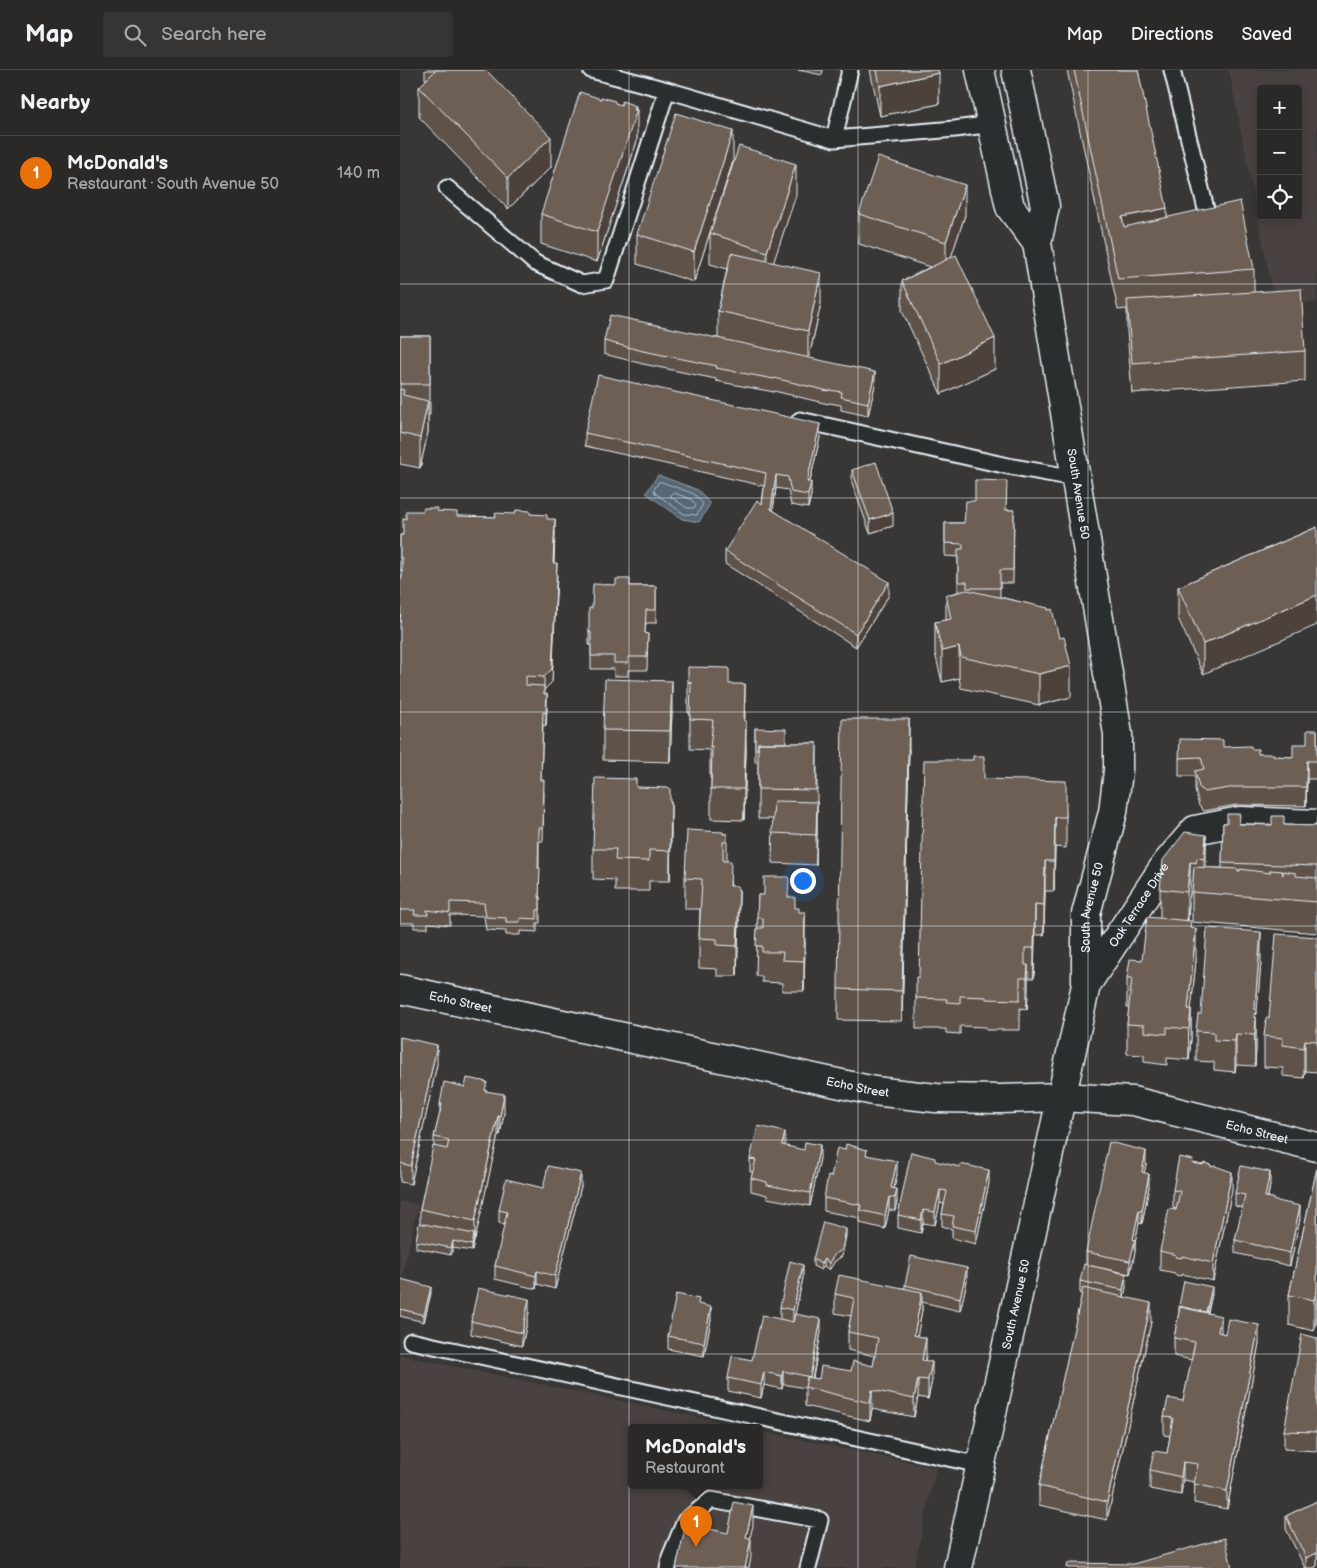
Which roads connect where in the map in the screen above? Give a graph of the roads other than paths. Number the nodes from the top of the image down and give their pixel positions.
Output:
1 (592, 70) edge
2 (850, 70) edge
3 (980, 70) edge
4 (1016, 70) edge
5 (1172, 70) edge
6 (667, 90) junction
7 (992, 124) junction
8 (834, 139) junction
9 (447, 188) dead end
10 (1206, 209) edge
11 (1037, 243) junction
12 (786, 417) edge
13 (1076, 478) junction
14 (1317, 824) edge
15 (1086, 985) junction
16 (400, 989) edge
17 (1060, 1097) junction
18 (1317, 1147) edge
19 (411, 1342) dead end
20 (980, 1465) junction
21 (668, 1568) edge
22 (808, 1568) edge
23 (958, 1568) edge

1 - 6 lane
2 - 8 lane
3 - 7 street, South Avenue 50
4 - 11 street, South Avenue 50
5 - 10 lane
6 - 8 lane
6 - 9 lane
7 - 8 lane
7 - 11 street, South Avenue 50
11 - 13 street, South Avenue 50
12 - 13 lane
13 - 15 street, South Avenue 50
14 - 15 street, Oak Terrace Drive
15 - 17 street, South Avenue 50
16 - 17 street, Echo Street
17 - 18 street, Echo Street
17 - 20 street, South Avenue 50
19 - 20 lane
20 - 23 street, South Avenue 50
21 - 22 lane

